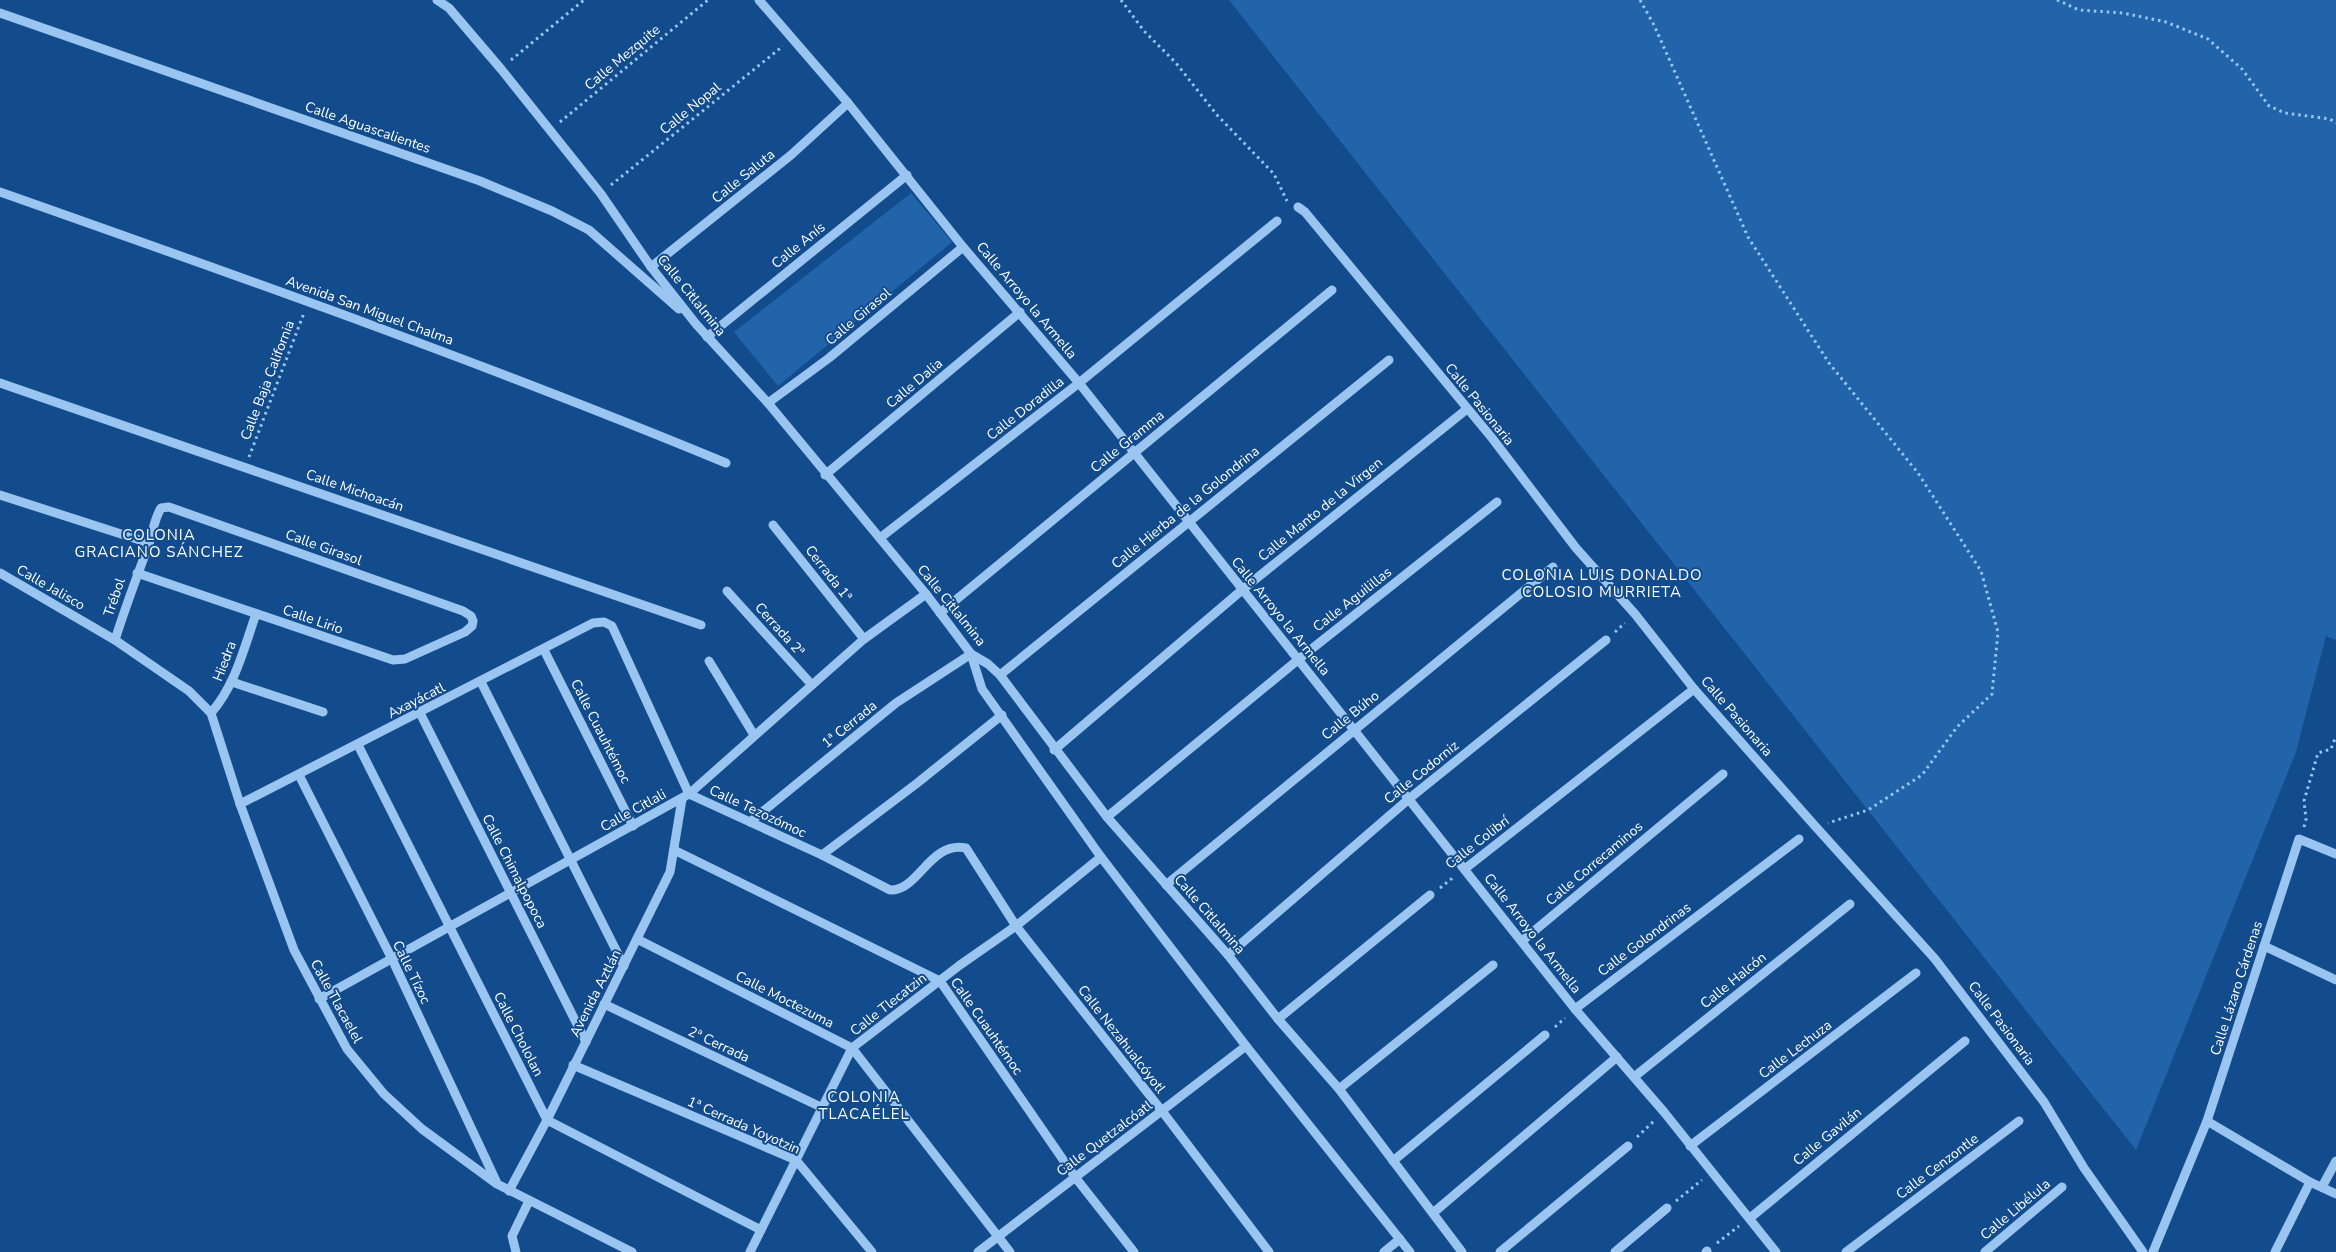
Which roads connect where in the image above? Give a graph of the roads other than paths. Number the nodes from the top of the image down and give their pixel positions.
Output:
1 (437, 0) edge
2 (759, 0) edge
3 (0, 13) edge
4 (848, 104) junction
5 (906, 175) junction
6 (0, 192) edge
7 (1295, 208) road end
8 (1277, 221) dead end
9 (963, 246) junction
10 (651, 267) junction
11 (1332, 290) dead end
12 (1020, 312) junction
13 (696, 324) junction
14 (707, 337) junction
15 (1389, 360) dead end
16 (0, 383) edge
17 (1079, 383) junction
18 (768, 404) junction
19 (1467, 409) junction
20 (1134, 453) junction
21 (726, 463) dead end
22 (825, 475) junction
23 (0, 495) edge
24 (1497, 502) dead end
25 (162, 508) joint
26 (1189, 523) junction
27 (773, 525) dead end
28 (880, 538) junction
29 (149, 543) junction
30 (1553, 567) dead end
31 (0, 573) edge
32 (137, 573) junction
33 (1242, 590) junction
34 (727, 591) dead end
35 (926, 594) junction
36 (940, 613) junction
37 (256, 614) junction
38 (474, 621) joint
39 (604, 622) joint
40 (701, 625) dead end
41 (864, 639) junction
42 (115, 640) junction
43 (1606, 640) road end
44 (544, 650) junction
45 (971, 654) junction
46 (1299, 659) junction
47 (709, 661) dead end
48 (1000, 675) junction
49 (232, 682) junction
50 (481, 682) junction
51 (812, 685) junction
52 (1694, 688) junction
53 (323, 712) dead end
54 (211, 713) junction
55 (420, 713) junction
56 (1002, 715) junction
57 (1352, 730) junction
58 (754, 735) junction
59 (358, 744) junction
60 (1054, 750) junction
61 (1723, 774) dead end
62 (298, 775) junction
63 (686, 796) junction
64 (1410, 798) junction
65 (240, 804) junction
66 (1107, 817) junction
67 (750, 822) junction
68 (633, 826) junction
69 (1800, 839) dead end
70 (955, 846) joint
71 (674, 850) junction
72 (2336, 854) edge
73 (822, 855) junction
74 (1101, 857) junction
75 (571, 860) junction
76 (1466, 868) junction
77 (1166, 885) junction
78 (510, 893) junction
79 (1430, 895) road end
80 (1850, 904) dead end
81 (1016, 926) junction
82 (450, 927) junction
83 (637, 939) junction
84 (1522, 941) junction
85 (2264, 946) junction
86 (1228, 955) junction
87 (392, 959) junction
88 (1493, 965) dead end
89 (624, 966) junction
90 (1916, 973) dead end
91 (2336, 980) edge
92 (940, 981) junction
93 (319, 999) junction
94 (604, 1004) junction
95 (1575, 1009) junction
96 (1278, 1019) junction
97 (1546, 1035) road end
98 (1966, 1041) dead end
99 (586, 1042) junction
100 (1246, 1046) junction
101 (852, 1048) junction
102 (1616, 1057) junction
103 (574, 1065) junction
104 (1634, 1077) junction
105 (1339, 1089) junction
106 (822, 1108) junction
107 (1162, 1111) junction
108 (548, 1120) junction
109 (2019, 1121) dead end
110 (2207, 1121) junction
111 (1628, 1146) road end
112 (1690, 1146) junction
113 (796, 1160) junction
114 (1393, 1161) junction
115 (2336, 1161) edge
116 (1076, 1177) junction
117 (2310, 1182) junction
118 (497, 1184) junction
119 (2062, 1187) dead end
120 (2322, 1187) junction
121 (509, 1191) junction
122 (2336, 1194) edge
123 (529, 1201) junction
124 (1667, 1208) road end
125 (1433, 1213) junction
126 (1750, 1218) junction
127 (761, 1230) junction
128 (998, 1236) junction
129 (1400, 1239) junction
130 (516, 1252) edge
131 (632, 1252) edge
132 (750, 1252) edge
133 (872, 1252) edge
134 (978, 1252) edge
135 (1010, 1252) edge
136 (1134, 1252) edge
137 (1269, 1252) edge
138 (1384, 1252) edge
139 (1410, 1252) edge
140 (1462, 1252) edge
141 (1500, 1252) edge
142 (1615, 1252) edge
143 (1776, 1252) edge
144 (1846, 1252) edge
145 (1985, 1252) edge
146 (2143, 1252) edge
147 (2153, 1252) edge
148 (2275, 1252) edge

1 - 10 street, Calle Citlalmina
2 - 4 street, Calle Arroyo la Armella
3 - 13 street, Calle Aguascalientes
4 - 5 street, Calle Arroyo la Armella
4 - 10 street, Calle Saluta
5 - 9 street, Calle Arroyo la Armella
5 - 14 street, Calle Anís
6 - 21 street, Avenida San Miguel Chalma
7 - 19 street, Calle Pasionaria
8 - 17 street, Calle Doradilla
9 - 12 street, Calle Arroyo la Armella
9 - 18 street, Calle Girasol
10 - 13 street, Calle Citlalmina
11 - 20 street, Calle Gramma
12 - 17 street, Calle Arroyo la Armella
12 - 22 street, Calle Dalia
13 - 14 street, Calle Citlalmina
14 - 18 street, Calle Citlalmina
15 - 26 street, Calle Hierba de la Golondrina
16 - 40 street, Calle Michoacán
17 - 20 street, Calle Arroyo la Armella
17 - 28 street, Calle Doradilla
18 - 22 street, Calle Citlalmina
19 - 33 street, Calle Manto de la Virgen
19 - 52 street, Calle Pasionaria
20 - 26 street, Calle Arroyo la Armella
20 - 36 street, Calle Gramma
22 - 28 street, Calle Citlalmina
23 - 29 street
24 - 46 street, Calle Aguilillas
25 - 29 street, Trébol
25 - 38 street, Calle Girasol
26 - 33 street, Calle Arroyo la Armella
26 - 48 street, Calle Hierba de la Golondrina
27 - 41 street, Cerrada 1ª
28 - 35 street, Calle Citlalmina
29 - 32 street, Trébol
30 - 57 street, Calle Búho
31 - 42 street, Calle Jalisco
32 - 37 street, Calle Lirio
32 - 42 street, Trébol
33 - 46 street, Calle Arroyo la Armella
33 - 60 street, Calle Manto de la Virgen
34 - 51 street, Cerrada 2ª
35 - 36 street, Calle Citlalmina
35 - 41 street, Calle Citlali
36 - 45 street, Calle Citlalmina
37 - 38 street, Calle Lirio
37 - 49 street, Hiedra
39 - 44 street, Axayácatl
39 - 63 street, Calle Tezozómoc
41 - 51 street, Calle Citlali
42 - 54 street, Calle Jalisco
43 - 64 street, Calle Codorniz
44 - 50 street, Axayácatl
44 - 68 street, Calle Cuauhtémoc
45 - 48 street, Calle Citlalmina
45 - 56 street
45 - 67 street, 1ª Cerrada
46 - 57 street, Calle Arroyo la Armella
46 - 66 street, Calle Aguilillas
47 - 58 street
48 - 60 street, Calle Citlalmina
49 - 53 street
49 - 54 street, Hiedra
50 - 55 street, Axayácatl
50 - 75 street
51 - 58 street, Calle Citlali
52 - 76 street, Calle Colibrí
52 - 146 street, Calle Pasionaria
54 - 65 street, Calle Tlacaelel
55 - 59 street, Axayácatl
55 - 78 street, Calle Chimalpopoca
56 - 73 street
56 - 74 street
57 - 64 street, Calle Arroyo la Armella
57 - 77 street, Calle Búho
58 - 63 street, Calle Citlali
59 - 62 street, Axayácatl
59 - 82 street, Calle Chololan
60 - 66 street, Calle Citlalmina
61 - 84 street, Calle Correcaminos
62 - 65 street, Axayácatl
62 - 87 street, Calle Tízoc
63 - 67 street, Calle Tezozómoc
63 - 68 street, Calle Citlali
63 - 71 street, Avenida Aztlán
64 - 76 street, Calle Arroyo la Armella
64 - 86 street, Calle Codorniz
65 - 93 street, Calle Tlacaelel
66 - 77 street, Calle Citlalmina
67 - 73 street, Calle Tezozómoc
68 - 75 street, Calle Citlali
69 - 95 street, Calle Golondrinas
70 - 73 street, Calle Tezozómoc
70 - 81 street, Calle Nezahualcóyotl
71 - 83 street, Avenida Aztlán
71 - 92 street, Calle Cuauhtémoc
72 - 85 street, Calle Lázaro Cárdenas
74 - 81 street, Calle Tlecatzin
74 - 100 street
75 - 78 street, Calle Citlali
75 - 89 street
76 - 84 street, Calle Arroyo la Armella
77 - 86 street, Calle Citlalmina
78 - 82 street, Calle Citlali
78 - 99 street, Calle Chimalpopoca
79 - 96 street
80 - 104 street, Calle Halcón
81 - 92 street, Calle Tlecatzin
81 - 107 street, Calle Nezahualcóyotl
82 - 87 street, Calle Citlali
82 - 108 street, Calle Chololan
83 - 89 street, Avenida Aztlán
83 - 101 street, Calle Moctezuma
84 - 95 street, Calle Arroyo la Armella
85 - 91 street
85 - 110 street, Calle Lázaro Cárdenas
86 - 96 street, Calle Citlalmina
87 - 93 street, Calle Citlali
87 - 118 street, Calle Tízoc
88 - 105 street
89 - 94 street, Avenida Aztlán
90 - 112 street, Calle Lechuza
92 - 101 street, Calle Tlecatzin
92 - 116 street, Calle Cuauhtémoc
93 - 118 street, Calle Tlacaelel
94 - 99 street, Avenida Aztlán
94 - 106 street, 2ª Cerrada
95 - 102 street, Calle Arroyo la Armella
96 - 105 street, Calle Citlalmina
97 - 114 street
98 - 126 street, Calle Gavilán
99 - 103 street, Avenida Aztlán
100 - 107 street, Calle Quetzalcóatl
100 - 129 street
101 - 106 street, Calle Tlecatzin
101 - 128 street, Calle Moctezuma
102 - 104 street, Calle Arroyo la Armella
102 - 125 street
103 - 108 street, Avenida Aztlán
103 - 113 street, 1ª Cerrada Yoyotzin
104 - 112 street, Calle Arroyo la Armella
105 - 114 street, Calle Citlalmina
106 - 113 street, Calle Tlecatzin
107 - 116 street, Calle Quetzalcóatl
107 - 137 street, Calle Nezahualcóyotl
108 - 121 street, Avenida Aztlán
108 - 127 street
109 - 144 street, Calle Cenzontle
110 - 117 street
110 - 147 street, Calle Lázaro Cárdenas
111 - 141 street
112 - 126 street, Calle Arroyo la Armella
113 - 127 street, Calle Tlecatzin
113 - 133 street, 1ª Cerrada Yoyotzin
114 - 125 street, Calle Citlalmina
115 - 120 street
116 - 128 street, Calle Quetzalcóatl
116 - 136 street, Calle Cuauhtémoc
117 - 120 street
117 - 148 street
118 - 121 street, Calle Tlacaelel
119 - 145 street, Calle Libélula
120 - 122 street
121 - 123 street, Calle Tlacaelel
123 - 130 street
123 - 131 street, Calle Tlacaelel
124 - 142 street
125 - 140 street, Calle Citlalmina
126 - 143 street, Calle Arroyo la Armella
127 - 132 street, Calle Tlecatzin
128 - 134 street, Calle Quetzalcóatl
128 - 135 street, Calle Moctezuma
129 - 138 street
129 - 139 street

